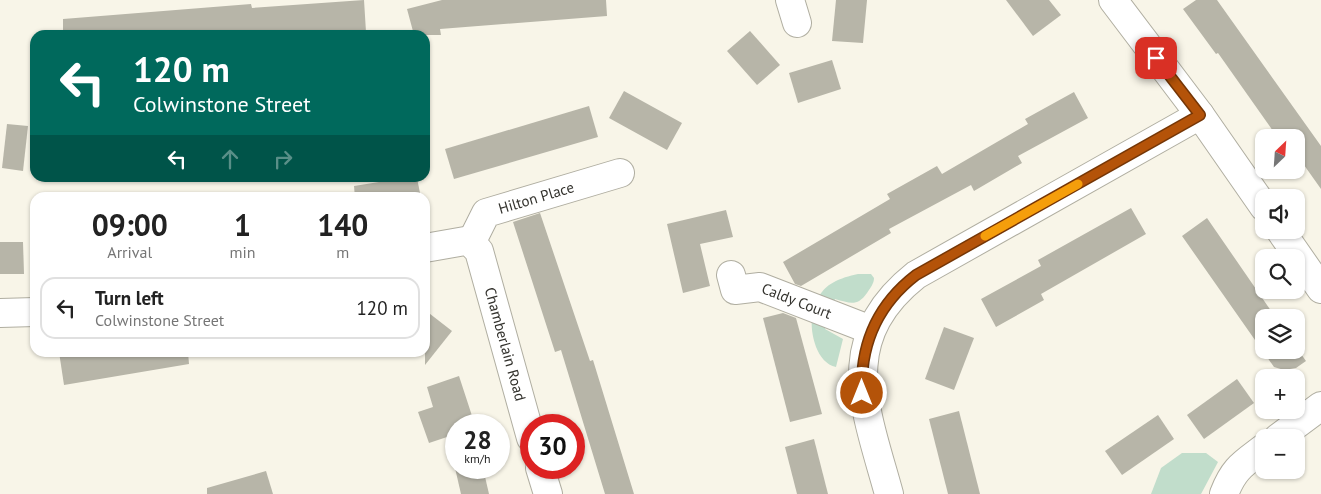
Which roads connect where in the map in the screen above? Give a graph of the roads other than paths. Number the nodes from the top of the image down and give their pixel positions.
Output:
1 (1113, 0) edge
2 (1200, 115) junction
3 (620, 173) dead end
4 (1255, 194) edge
5 (1286, 239) edge
6 (430, 247) edge
7 (475, 247) junction
8 (731, 275) dead end
9 (1321, 290) edge
10 (30, 312) edge
11 (0, 313) edge
12 (871, 330) junction
13 (1321, 406) edge
14 (524, 414) edge
15 (1290, 429) edge
16 (1255, 454) edge
17 (543, 479) edge
18 (548, 494) edge
19 (889, 494) edge
20 (1224, 494) edge

1 - 2 street
2 - 4 street
2 - 12 street
3 - 7 street, Hilton Place
5 - 9 street
6 - 7 street
7 - 14 street, Chamberlain Road
8 - 12 street, Caldy Court
10 - 11 street
12 - 19 street
13 - 15 street
16 - 20 street
17 - 18 street

